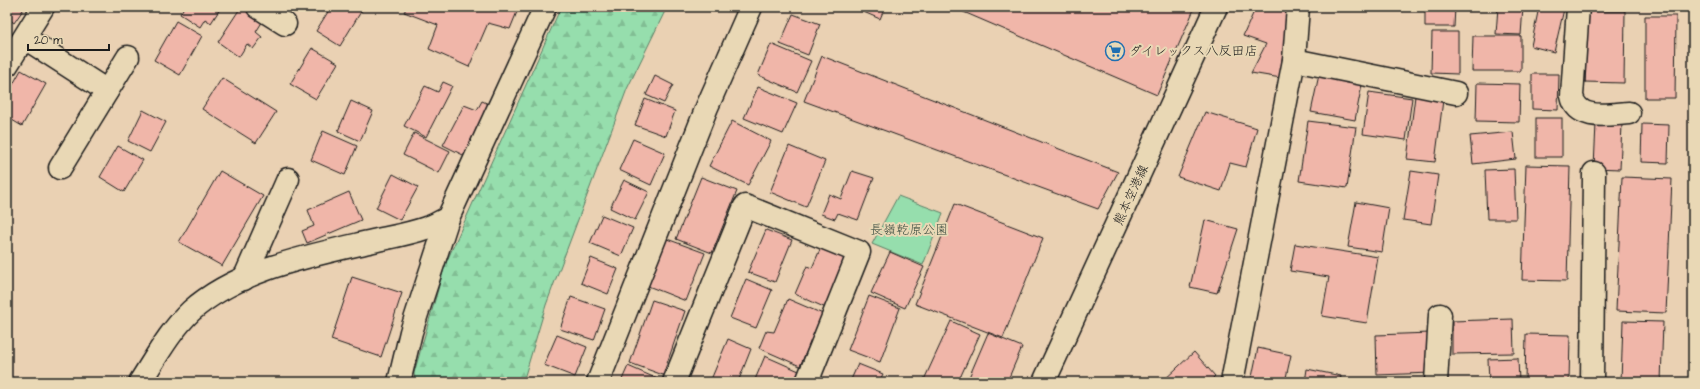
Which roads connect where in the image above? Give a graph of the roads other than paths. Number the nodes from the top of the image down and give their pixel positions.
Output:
1 (42, 7) edge
2 (258, 7) edge
3 (545, 7) edge
4 (751, 7) edge
5 (1216, 7) edge
6 (1298, 7) edge
7 (1578, 7) edge
8 (285, 24) dead end
9 (25, 38) junction
10 (128, 57) dead end
11 (1294, 60) junction
12 (7, 65) edge
13 (107, 90) junction
14 (1456, 93) dead end
15 (1629, 113) dead end
16 (60, 168) dead end
17 (1594, 173) dead end
18 (288, 179) dead end
19 (448, 218) junction
20 (244, 279) junction
21 (1440, 316) dead end
22 (140, 382) edge
23 (399, 382) edge
24 (598, 382) edge
25 (674, 382) edge
26 (807, 382) edge
27 (1044, 382) edge
28 (1232, 382) edge
29 (1436, 382) edge
30 (1592, 382) edge

1 - 9 street
2 - 8 street
3 - 19 street
4 - 24 street
5 - 27 street, 熊本空港線
6 - 11 street
7 - 15 street
9 - 12 street
9 - 13 street
10 - 13 street
11 - 14 street
11 - 28 street
13 - 16 street
17 - 30 street
18 - 20 street
19 - 20 street
19 - 23 street
20 - 22 street
21 - 29 street
25 - 26 street

